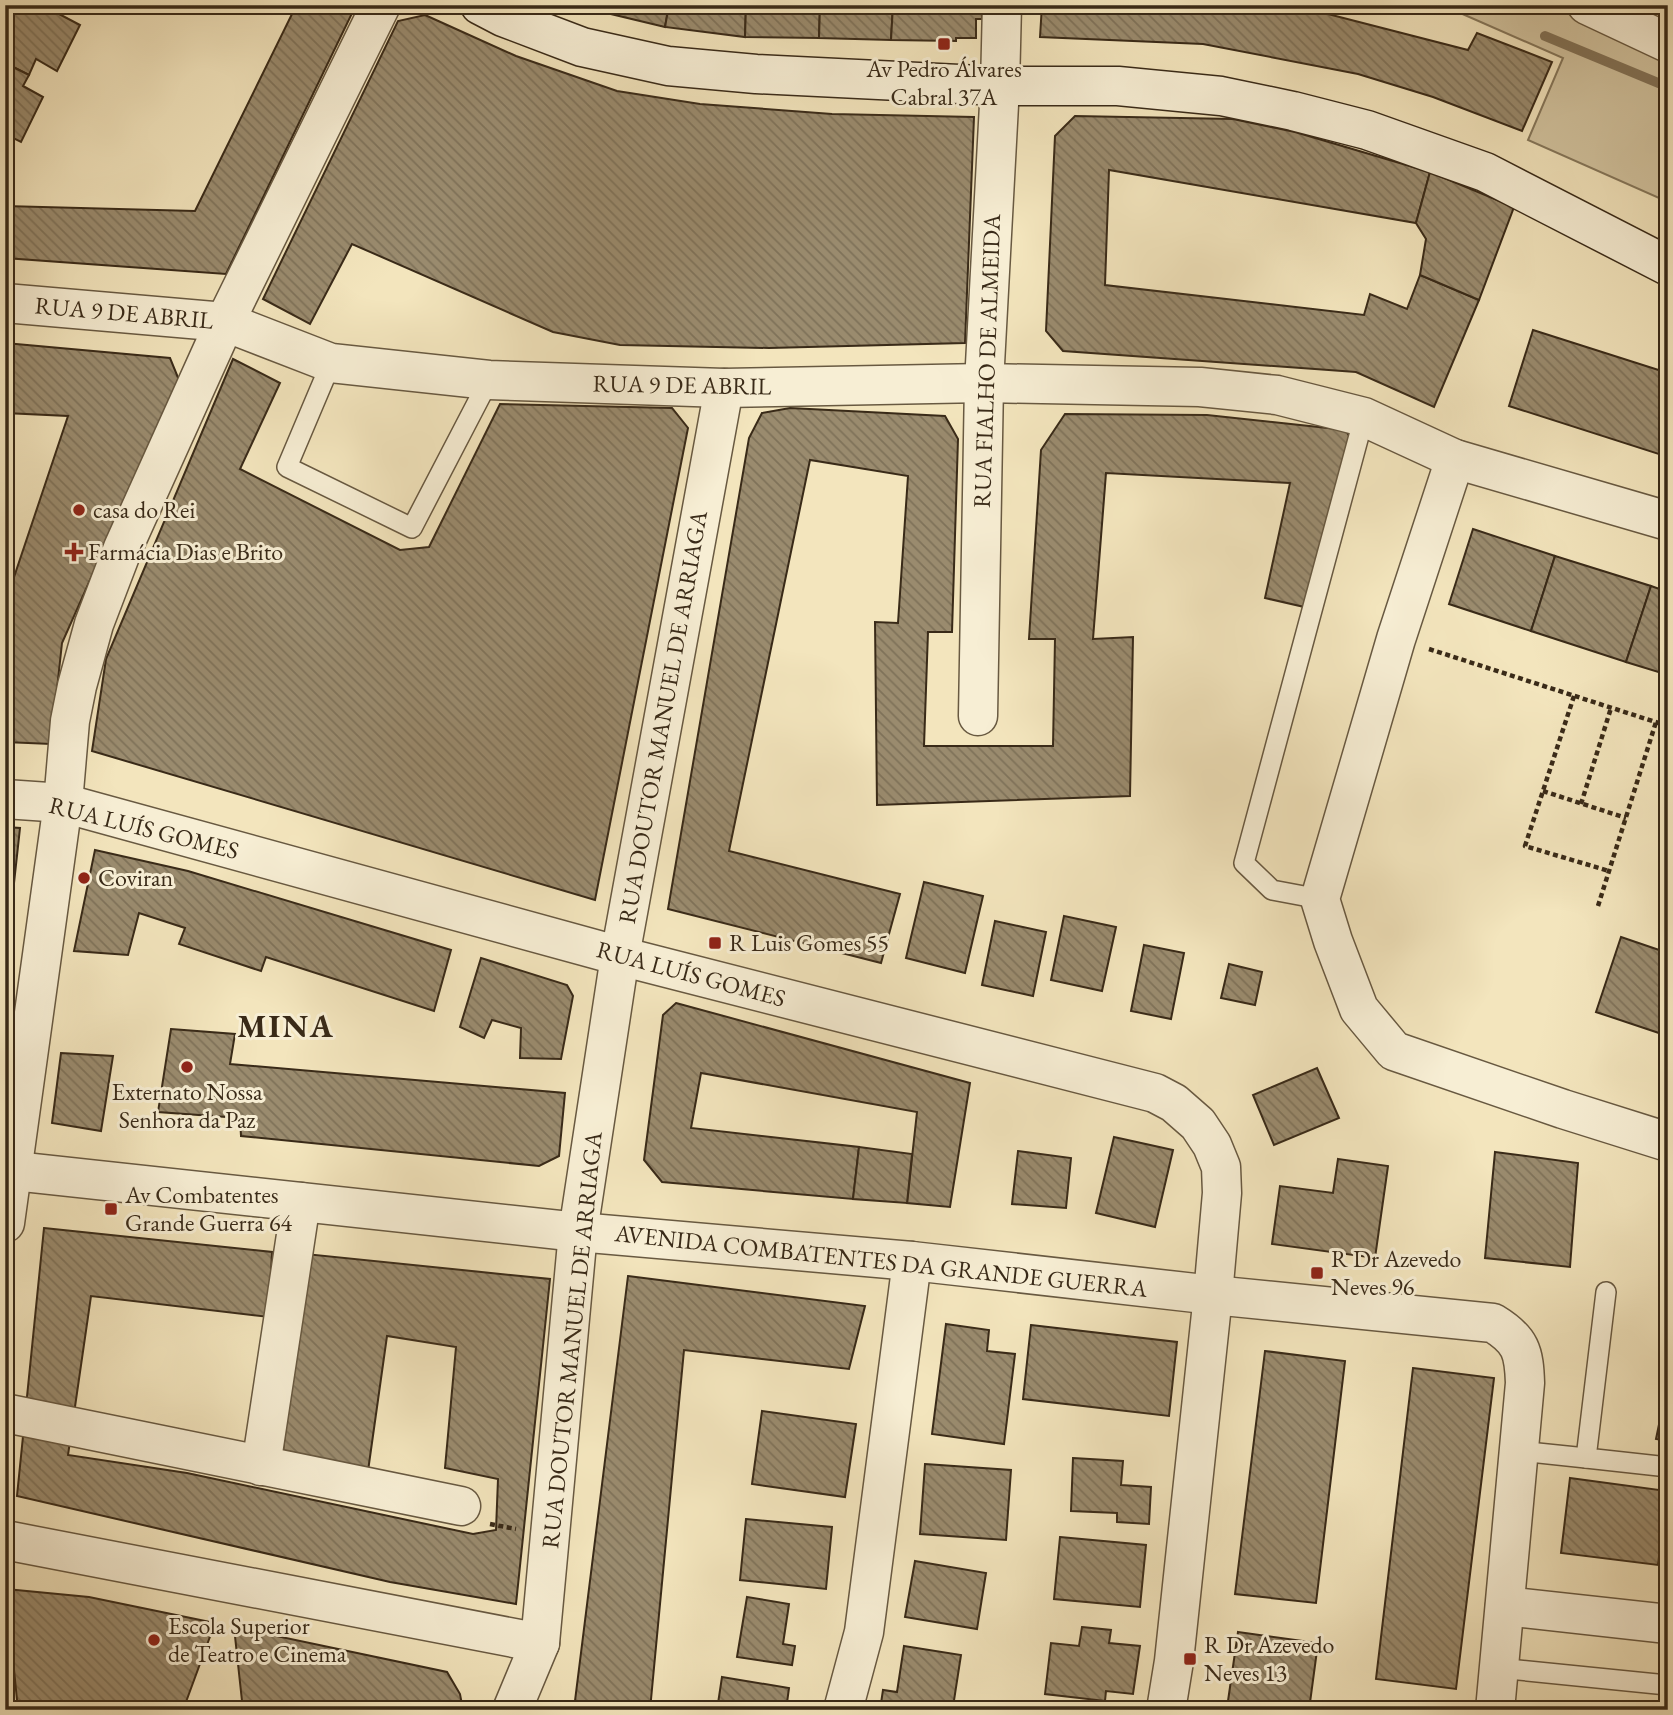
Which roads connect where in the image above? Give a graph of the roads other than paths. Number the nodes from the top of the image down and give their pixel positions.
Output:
1 (380, 5) edge
2 (480, 5) edge
3 (1002, 5) edge
4 (1587, 5) edge
5 (1668, 43) edge
6 (1000, 86) junction
7 (1668, 266) edge
8 (5, 303) edge
9 (225, 322) junction
10 (331, 363) junction
11 (489, 380) junction
12 (984, 383) junction
13 (724, 387) junction
14 (1364, 417) junction
15 (1455, 459) junction
16 (1668, 521) edge
17 (978, 716) dead end
18 (5, 799) edge
19 (63, 803) junction
20 (1320, 900) junction
21 (620, 956) junction
22 (1668, 1142) edge
23 (8, 1170) edge
24 (302, 1202) junction
25 (5, 1223) edge
26 (579, 1232) junction
27 (912, 1261) junction
28 (1606, 1292) dead end
29 (1213, 1294) junction
30 (5, 1413) edge
31 (1519, 1451) junction
32 (1586, 1458) junction
33 (261, 1466) junction
34 (1668, 1467) edge
35 (461, 1506) road end
36 (5, 1540) edge
37 (1505, 1606) junction
38 (1668, 1624) edge
39 (540, 1643) junction
40 (1499, 1668) junction
41 (1667, 1685) edge
42 (512, 1710) edge
43 (844, 1710) edge
44 (1166, 1710) edge
45 (1495, 1710) edge

1 - 9 street
2 - 6 street
3 - 6 street, RUA FIALHO DE ALMEIDA
4 - 5 street
6 - 7 street
6 - 12 street, RUA FIALHO DE ALMEIDA
8 - 9 street, RUA 9 DE ABRIL
9 - 10 street, RUA 9 DE ABRIL
9 - 19 street
10 - 11 street, RUA 9 DE ABRIL
10 - 11 lane
11 - 13 street, RUA 9 DE ABRIL
12 - 13 street, RUA 9 DE ABRIL
12 - 14 street, RUA 9 DE ABRIL
12 - 17 street, RUA FIALHO DE ALMEIDA
13 - 21 street, RUA DOUTOR MANUEL DE ARRIAGA
14 - 15 street, RUA 9 DE ABRIL
14 - 20 lane
15 - 16 street, RUA 9 DE ABRIL
15 - 20 street
18 - 19 street, RUA LUÍS GOMES
19 - 21 street, RUA LUÍS GOMES
19 - 23 street
20 - 22 street
21 - 26 street, RUA DOUTOR MANUEL DE ARRIAGA
21 - 29 street, RUA LUÍS GOMES
23 - 24 street, AVENIDA COMBATENTES DA GRANDE GUERRA
23 - 25 street
24 - 26 street, AVENIDA COMBATENTES DA GRANDE GUERRA
24 - 33 street
26 - 27 street, AVENIDA COMBATENTES DA GRANDE GUERRA
26 - 39 street, RUA DOUTOR MANUEL DE ARRIAGA
27 - 29 street, AVENIDA COMBATENTES DA GRANDE GUERRA
27 - 43 street
28 - 32 lane
29 - 31 street, AVENIDA COMBATENTES DA GRANDE GUERRA
29 - 44 street, RUA LUÍS GOMES
30 - 33 street
31 - 32 lane
31 - 37 street, AVENIDA COMBATENTES DA GRANDE GUERRA
32 - 34 lane
33 - 35 street
36 - 39 street
37 - 38 street
37 - 40 street, AVENIDA COMBATENTES DA GRANDE GUERRA
39 - 42 street, RUA DOUTOR MANUEL DE ARRIAGA
40 - 41 lane
40 - 45 street, AVENIDA COMBATENTES DA GRANDE GUERRA

